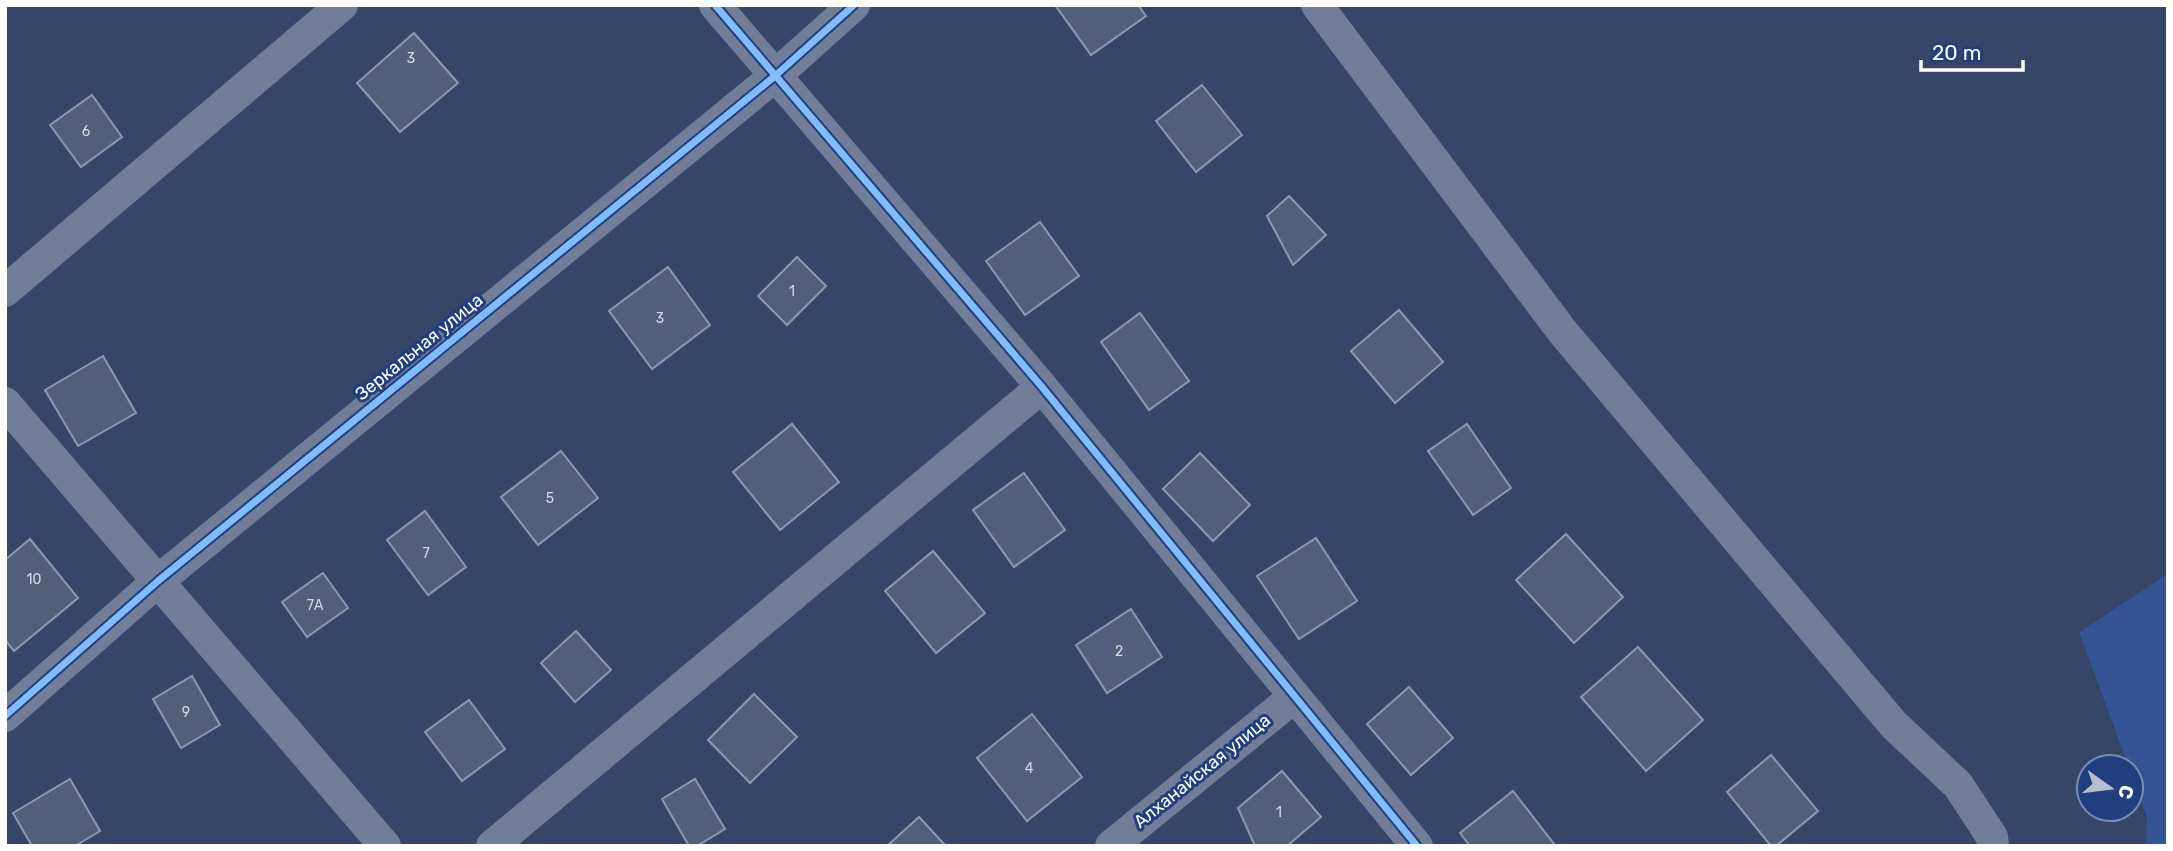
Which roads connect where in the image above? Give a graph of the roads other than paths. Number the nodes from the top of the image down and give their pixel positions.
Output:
1 (342, 5) edge
2 (715, 5) edge
3 (854, 5) edge
4 (1317, 5) edge
5 (775, 76) junction
6 (5, 291) edge
7 (1042, 387) junction
8 (5, 403) edge
9 (158, 581) junction
10 (1294, 697) junction
11 (5, 716) edge
12 (385, 846) edge
13 (492, 846) edge
14 (1111, 846) edge
15 (1418, 846) edge
16 (1993, 846) edge

1 - 6 street
2 - 5 street
3 - 5 street, Зеркальная улица
4 - 16 street
5 - 7 street
5 - 9 street, Зеркальная улица
7 - 10 street
7 - 13 street
8 - 9 street
9 - 11 street, Зеркальная улица
9 - 12 street
10 - 14 street, Алханайская улица
10 - 15 street

